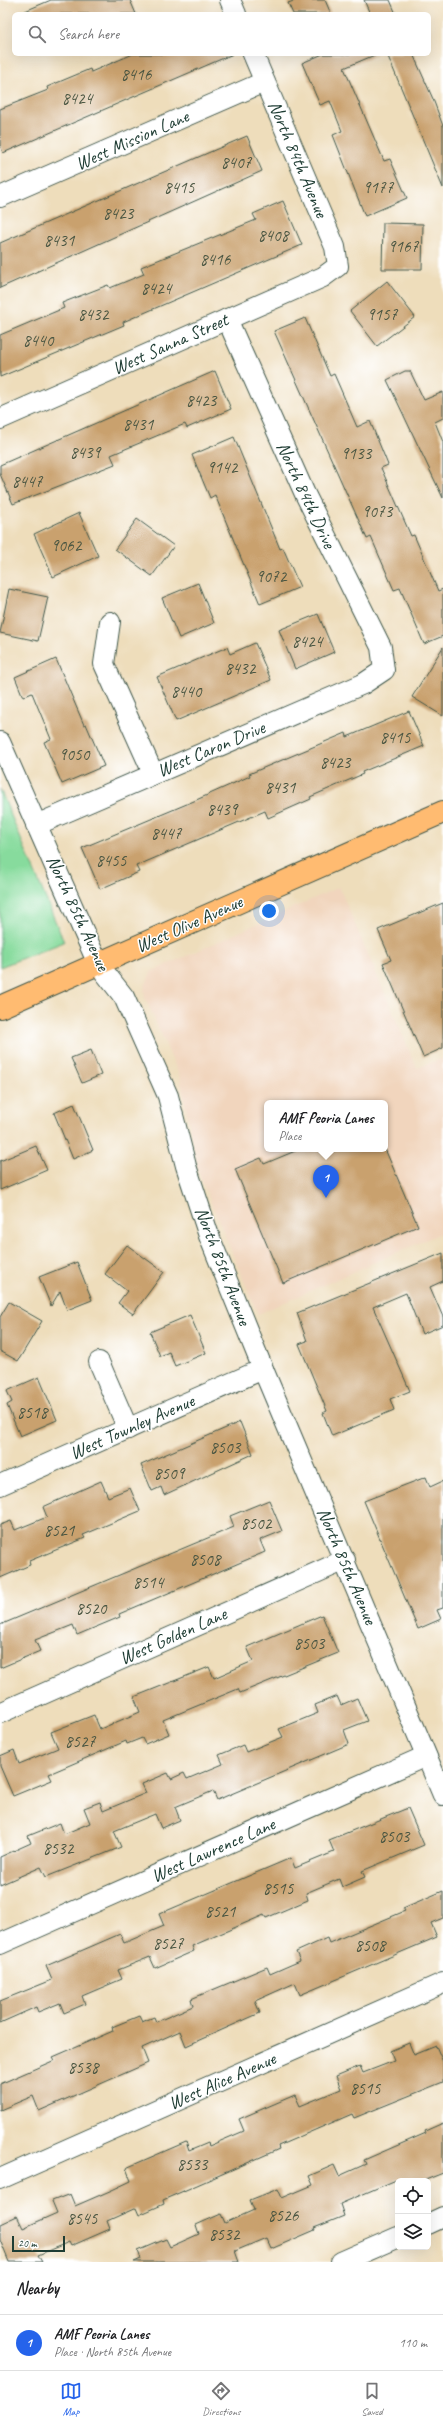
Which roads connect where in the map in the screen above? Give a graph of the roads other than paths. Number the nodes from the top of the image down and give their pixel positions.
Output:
1 (230, 0) edge
2 (235, 12) edge
3 (254, 56) edge
4 (264, 82) junction
5 (0, 197) edge
6 (338, 266) joint
7 (227, 319) junction
8 (0, 419) edge
9 (110, 622) dead end
10 (384, 670) joint
11 (0, 742) edge
12 (153, 773) junction
13 (443, 812) edge
14 (36, 824) junction
15 (98, 964) junction
16 (0, 1008) edge
17 (99, 1362) dead end
18 (263, 1369) junction
19 (128, 1429) junction
20 (0, 1485) edge
21 (346, 1560) junction
22 (0, 1713) edge
23 (426, 1756) junction
24 (443, 1794) edge
25 (0, 1944) edge
26 (443, 1983) edge
27 (0, 2179) edge
28 (443, 2217) edge
29 (431, 2223) edge
30 (395, 2238) edge
31 (341, 2262) edge

1 - 2 street
3 - 4 street, North 84th Avenue
4 - 5 street, West Mission Lane
4 - 6 street, North 84th Avenue
6 - 7 street, West Sanna Street
7 - 8 street, West Sanna Street
7 - 10 street, North 84th Drive
9 - 12 street
10 - 12 street, West Caron Drive
11 - 14 street, North 85th Avenue
12 - 14 street, West Caron Drive
13 - 15 main road, West Olive Avenue
14 - 15 street, North 85th Avenue
15 - 16 main road, West Olive Avenue
15 - 18 street, North 85th Avenue
17 - 19 street
18 - 19 street, West Townley Avenue
18 - 21 street, North 85th Avenue
19 - 20 street, West Townley Avenue
21 - 22 street, West Golden Lane
21 - 23 street, North 85th Avenue
23 - 24 street, North 85th Avenue
23 - 25 street, West Lawrence Lane
26 - 27 street, West Alice Avenue
28 - 29 street
30 - 31 street

